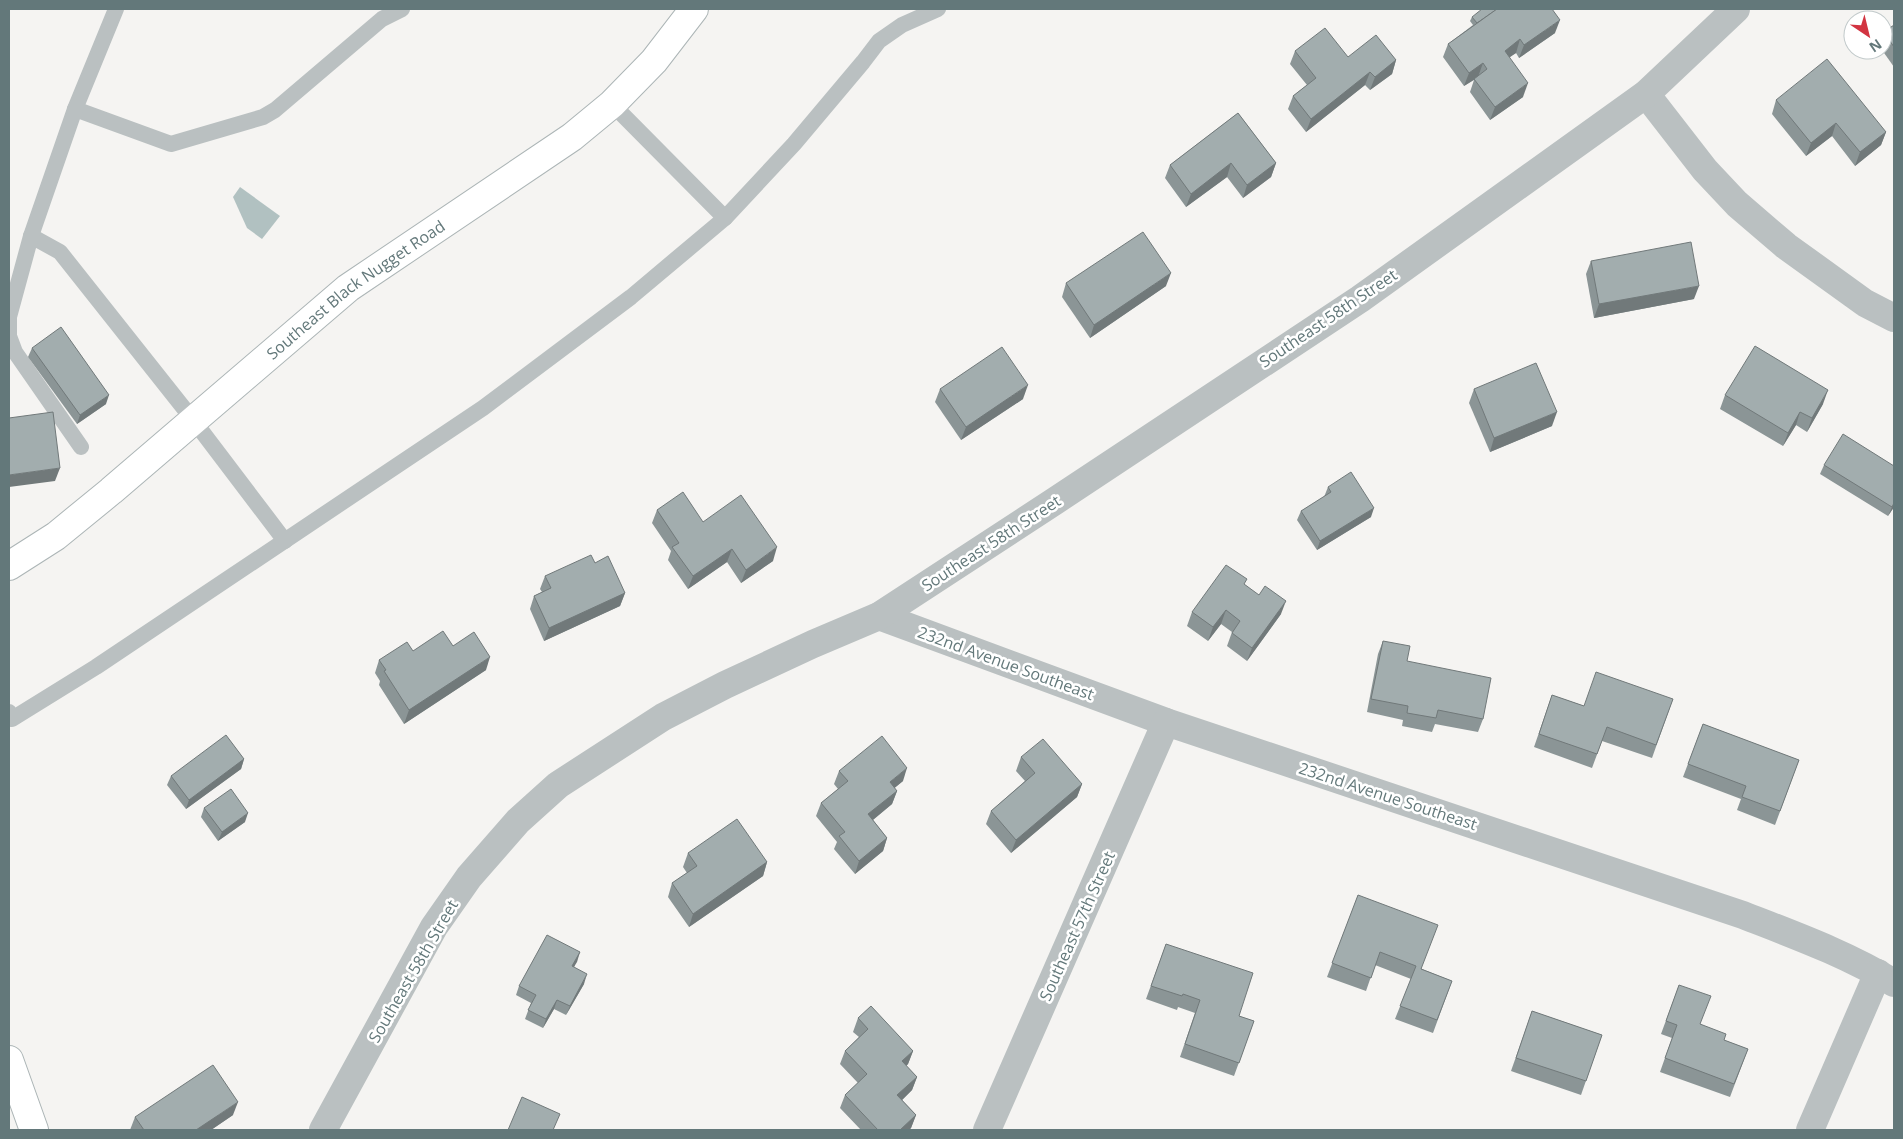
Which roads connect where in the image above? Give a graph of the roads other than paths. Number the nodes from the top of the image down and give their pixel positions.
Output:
1 (116, 9) edge
2 (402, 9) edge
3 (694, 9) edge
4 (938, 9) edge
5 (1736, 9) edge
6 (1646, 94) junction
7 (612, 104) junction
8 (75, 109) junction
9 (725, 218) junction
10 (31, 236) junction
11 (1894, 318) edge
12 (194, 421) junction
13 (81, 447) dead end
14 (286, 540) junction
15 (9, 566) edge
16 (879, 616) junction
17 (9, 712) edge
18 (1166, 722) junction
19 (1886, 978) edge
20 (9, 1060) edge
21 (34, 1130) edge
22 (323, 1130) edge
23 (987, 1130) edge
24 (1810, 1130) edge

1 - 8 lane
2 - 8 lane
3 - 7 street, Southeast Black Nugget Road
4 - 9 lane
5 - 6 street, Southeast 58th Street
6 - 11 street
6 - 16 street, Southeast 58th Street
7 - 9 lane
7 - 12 street, Southeast Black Nugget Road
8 - 10 lane
9 - 14 lane
10 - 12 lane
10 - 13 lane
12 - 14 lane
12 - 15 street, Southeast Black Nugget Road
14 - 17 lane
16 - 18 street, 232nd Avenue Southeast
16 - 22 street, Southeast 58th Street
18 - 19 street, 232nd Avenue Southeast
18 - 23 street, Southeast 57th Street
19 - 24 street
20 - 21 street

